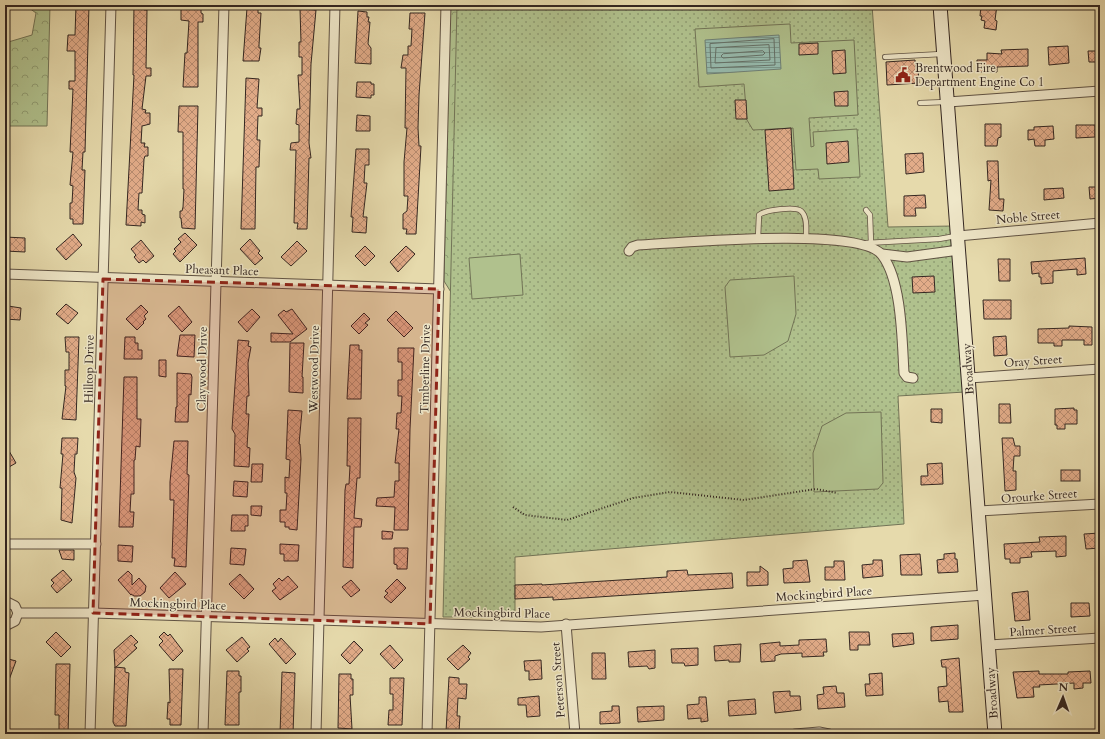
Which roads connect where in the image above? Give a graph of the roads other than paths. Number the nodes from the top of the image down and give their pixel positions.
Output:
1 (111, 5) edge
2 (224, 5) edge
3 (335, 5) edge
4 (446, 5) edge
5 (940, 5) edge
6 (944, 53) junction
7 (885, 57) dead end
8 (1100, 91) edge
9 (948, 102) junction
10 (920, 103) dead end
11 (866, 210) dead end
12 (1100, 223) edge
13 (958, 236) junction
14 (758, 238) junction
15 (806, 239) junction
16 (851, 243) junction
17 (872, 243) junction
18 (959, 250) junction
19 (628, 251) dead end
20 (882, 254) junction
21 (5, 274) edge
22 (103, 279) junction
23 (216, 282) junction
24 (328, 285) junction
25 (439, 289) junction
26 (1100, 369) edge
27 (913, 378) dead end
28 (968, 378) junction
29 (1100, 504) edge
30 (979, 511) junction
31 (5, 544) edge
32 (96, 544) junction
33 (985, 595) junction
34 (5, 601) edge
35 (18, 613) junction
36 (93, 613) junction
37 (207, 617) junction
38 (319, 620) junction
39 (430, 624) junction
40 (566, 624) junction
41 (5, 626) edge
42 (1100, 638) edge
43 (988, 645) junction
44 (90, 734) edge
45 (203, 734) edge
46 (316, 734) edge
47 (427, 734) edge
48 (575, 734) edge
49 (795, 734) edge
50 (829, 734) edge
51 (995, 734) edge

1 - 22 street, Hilltop Drive
2 - 23 street, Claywood Drive
3 - 24 street, Westwood Drive
4 - 25 street, Timberline Drive
5 - 6 street, Broadway
6 - 7 lane
6 - 9 street, Broadway
8 - 9 street
9 - 10 lane
9 - 13 street, Broadway
11 - 17 lane
12 - 13 street, Noble Street
13 - 17 lane
13 - 18 street, Broadway
14 - 15 street
14 - 15 lane
14 - 19 street
15 - 16 street
16 - 17 lane
16 - 20 street
18 - 20 street
18 - 28 street, Broadway
20 - 27 street
21 - 22 street, Pheasant Place
22 - 23 street, Pheasant Place
22 - 32 street, Hilltop Drive
23 - 24 street, Pheasant Place
23 - 37 street, Claywood Drive
24 - 25 street, Pheasant Place
24 - 38 street, Westwood Drive
25 - 39 street, Timberline Drive
26 - 28 street, Oray Street
28 - 30 street, Broadway
29 - 30 street, Orourke Street
30 - 33 street, Broadway
31 - 32 street
32 - 36 street, Hilltop Drive
33 - 40 street, Mockingbird Place
33 - 43 street, Broadway
34 - 35 street
35 - 36 street, Mockingbird Place
35 - 41 street
36 - 37 street, Mockingbird Place
36 - 44 street, Hilltop Drive
37 - 38 street, Mockingbird Place
37 - 45 street, Claywood Drive
38 - 39 street, Mockingbird Place
38 - 46 street, Westwood Drive
39 - 40 street, Mockingbird Place
39 - 47 street, Timberline Drive
40 - 48 street, Peterson Street
42 - 43 street, Palmer Street
43 - 51 street, Broadway
49 - 50 street

